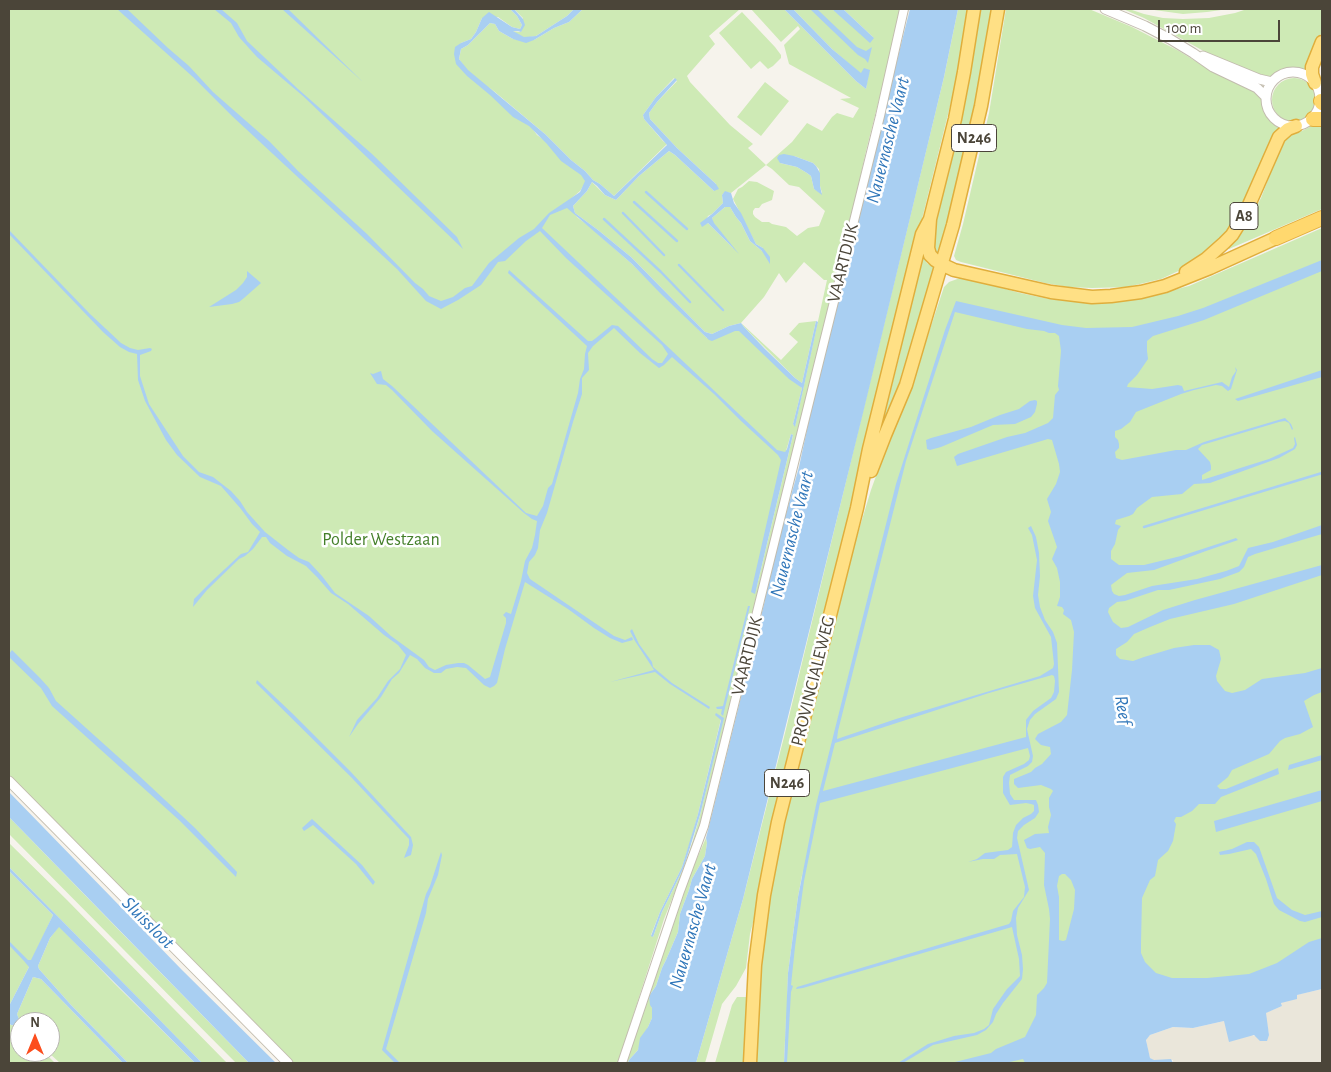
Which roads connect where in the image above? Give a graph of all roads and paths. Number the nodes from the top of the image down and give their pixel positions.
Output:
1 (904, 9) edge
2 (974, 9) edge
3 (998, 9) edge
4 (1105, 9) edge
5 (1322, 42) edge
6 (1193, 53) junction
7 (1272, 82) junction
8 (1315, 83) junction
9 (1266, 97) junction
10 (1321, 102) edge
11 (1318, 119) edge
12 (1296, 126) junction
13 (930, 218) junction
14 (1322, 218) edge
15 (1276, 238) joint
16 (941, 264) junction
17 (1165, 286) junction
18 (856, 508) junction
19 (9, 781) edge
20 (288, 1063) edge
21 (622, 1063) edge
22 (750, 1063) edge

1 - 21 street, VAARTDIJK
2 - 13 highway
3 - 16 highway, N246
4 - 6 street
5 - 8 highway
6 - 7 street
6 - 9 street
7 - 8 street
7 - 9 street
8 - 10 street
9 - 12 street
10 - 11 street
11 - 12 street
12 - 17 highway, A8
13 - 16 highway
13 - 18 highway, PROVINCIALEWEG / N246
14 - 15 highway, A8
15 - 17 highway, A8
16 - 17 highway, A8
16 - 18 highway, PROVINCIALEWEG / N246
18 - 22 highway, PROVINCIALEWEG / N246
19 - 20 street

